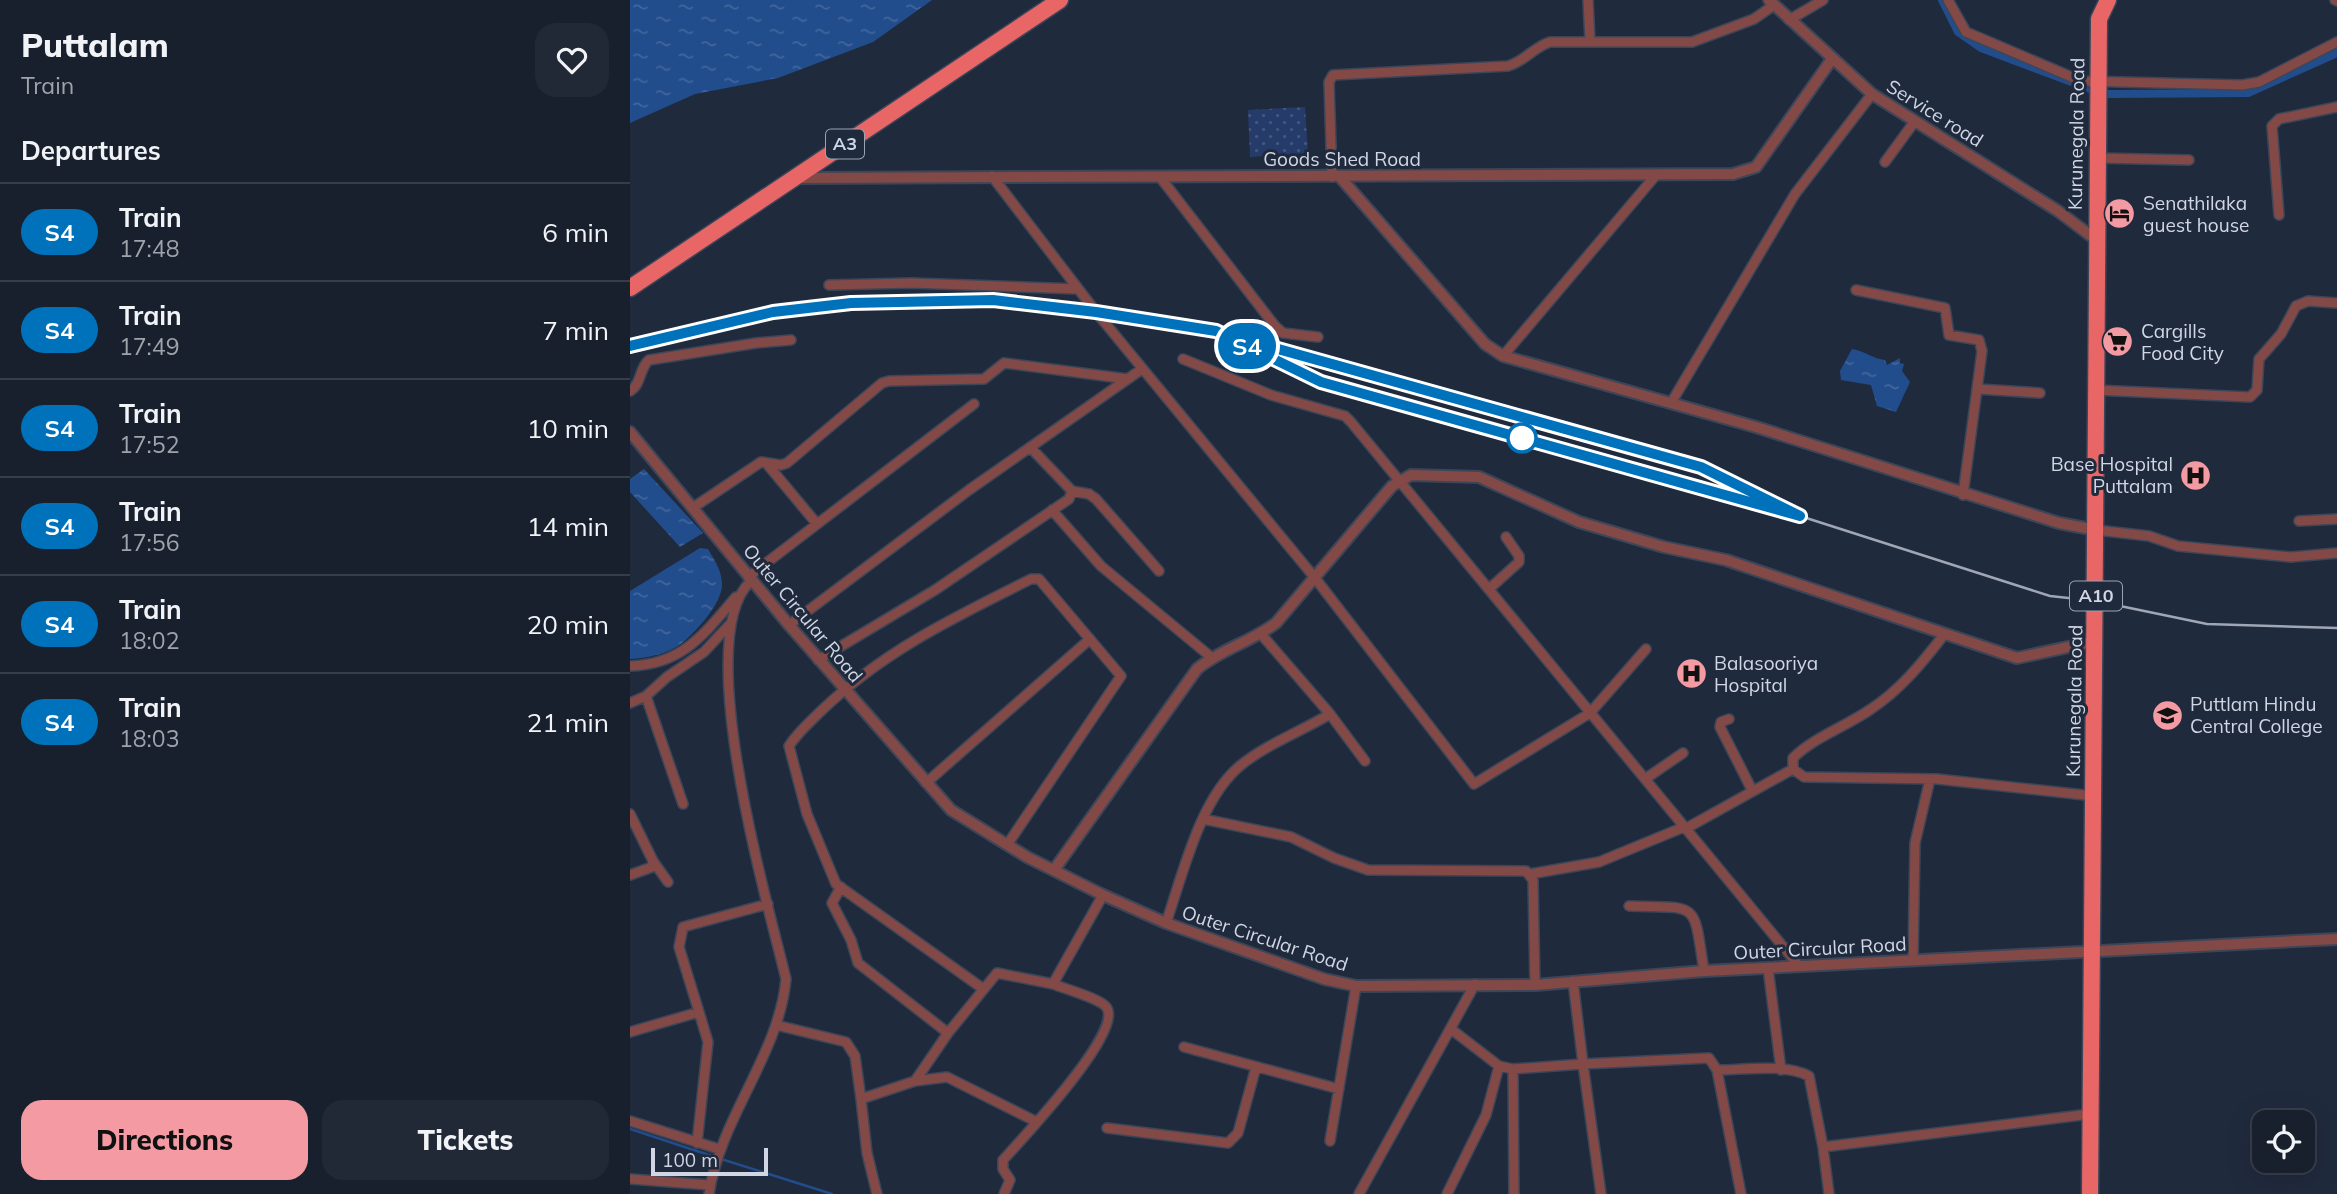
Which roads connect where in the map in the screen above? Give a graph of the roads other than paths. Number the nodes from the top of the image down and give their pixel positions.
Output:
1 (1060, 0) edge
2 (1588, 0) edge
3 (1823, 0) edge
4 (1948, 0) edge
5 (2099, 0) edge
6 (2108, 0) edge
7 (1772, 3) edge
8 (2099, 19) junction
9 (1789, 20) junction
10 (1590, 41) junction
11 (2337, 42) edge
12 (1832, 59) junction
13 (2098, 83) junction
14 (1872, 94) junction
15 (2337, 107) edge
16 (1915, 121) junction
17 (2097, 158) junction
18 (2189, 160) dead end
19 (1885, 162) dead end
20 (1656, 175) junction
21 (992, 177) junction
22 (1160, 177) junction
23 (1336, 177) junction
24 (794, 178) junction
25 (2279, 215) dead end
26 (2095, 239) junction
27 (830, 285) dead end
28 (630, 288) edge
29 (1078, 289) junction
30 (1856, 290) dead end
31 (2337, 303) edge
32 (1318, 337) dead end
33 (791, 340) dead end
34 (1503, 356) junction
35 (1183, 359) dead end
36 (1142, 369) junction
37 (1128, 379) junction
38 (1979, 389) junction
39 (2095, 390) junction
40 (630, 391) edge
41 (2040, 393) dead end
42 (1671, 403) junction
43 (974, 404) dead end
44 (630, 432) edge
45 (1030, 447) junction
46 (766, 462) junction
47 (1399, 480) junction
48 (1072, 491) junction
49 (1964, 495) junction
50 (694, 508) junction
51 (1052, 510) junction
52 (2337, 519) edge
53 (2299, 521) dead end
54 (817, 524) junction
55 (2096, 530) junction
56 (1506, 537) dead end
57 (2337, 553) edge
58 (1159, 571) dead end
59 (1315, 578) junction
60 (748, 581) junction
61 (1489, 589) junction
62 (731, 623) junction
63 (789, 625) junction
64 (1261, 634) junction
65 (1943, 636) junction
66 (1090, 639) junction
67 (2096, 641) junction
68 (1646, 649) dead end
69 (1211, 657) junction
70 (818, 660) junction
71 (652, 665) junction
72 (630, 666) edge
73 (667, 677) junction
74 (844, 689) junction
75 (646, 696) junction
76 (630, 703) edge
77 (1590, 713) junction
78 (1330, 714) junction
79 (1729, 719) dead end
80 (1684, 753) dead end
81 (1366, 761) dead end
82 (1793, 769) junction
83 (1645, 779) junction
84 (1930, 779) junction
85 (926, 783) junction
86 (1752, 790) junction
87 (2094, 796) junction
88 (683, 804) dead end
89 (630, 814) edge
90 (1203, 819) junction
91 (1684, 828) junction
92 (1007, 845) junction
93 (653, 861) junction
94 (1054, 870) junction
95 (1530, 874) junction
96 (630, 875) edge
97 (667, 882) dead end
98 (841, 887) junction
99 (1103, 895) junction
100 (768, 904) junction
101 (1629, 906) dead end
102 (1166, 923) junction
103 (2337, 939) edge
104 (2092, 952) junction
105 (1913, 961) junction
106 (1799, 966) junction
107 (1768, 968) junction
108 (1703, 971) junction
109 (1573, 981) junction
110 (1053, 984) junction
111 (1475, 984) junction
112 (1535, 985) junction
113 (1356, 986) junction
114 (982, 988) junction
115 (699, 1012) junction
116 (776, 1025) junction
117 (1451, 1029) junction
118 (630, 1032) edge
119 (948, 1033) junction
120 (1184, 1047) dead end
121 (1583, 1064) junction
122 (1499, 1066) junction
123 (1256, 1067) junction
124 (1513, 1069) junction
125 (1717, 1070) junction
126 (1781, 1070) junction
127 (915, 1081) junction
128 (1339, 1089) junction
129 (861, 1099) junction
130 (2090, 1114) junction
131 (630, 1121) edge
132 (1037, 1122) junction
133 (1107, 1128) dead end
134 (1330, 1142) dead end
135 (697, 1143) junction
136 (1823, 1147) junction
137 (718, 1155) junction
138 (630, 1180) edge
139 (709, 1189) edge
140 (877, 1194) edge
141 (1004, 1194) edge
142 (1359, 1194) edge
143 (1447, 1194) edge
144 (1514, 1194) edge
145 (1601, 1194) edge
146 (1741, 1194) edge
147 (1829, 1194) edge
148 (2090, 1194) edge

1 - 24 highway, A3
2 - 10 street
3 - 9 street
4 - 13 street
5 - 8 street
6 - 8 highway, Kurunegala Road / A10
7 - 9 street, Service road
7 - 10 street
8 - 13 highway, Kurunegala Road / A10
9 - 12 street, Service road
10 - 23 street
11 - 13 street
12 - 14 street, Service road
12 - 20 street, Goods Shed Road
13 - 17 highway, Kurunegala Road / A10
14 - 16 street, Service road
14 - 42 street
15 - 25 street
16 - 19 street
16 - 26 street, Service road
17 - 18 street
17 - 26 highway, Kurunegala Road / A10
20 - 23 street, Goods Shed Road
20 - 34 street
21 - 22 street, Goods Shed Road
21 - 24 street, Goods Shed Road
21 - 29 street
22 - 23 street, Goods Shed Road
22 - 32 street
23 - 34 street
24 - 28 highway, A3
26 - 39 highway, Kurunegala Road / A10
27 - 29 street
29 - 36 street
30 - 38 street
31 - 39 street
33 - 40 street
34 - 42 street
35 - 47 street
36 - 37 street
36 - 59 street
37 - 45 street
37 - 46 street
38 - 41 street
38 - 49 street
39 - 55 highway, Kurunegala Road / A10
42 - 49 street
43 - 54 street
44 - 50 street, Outer Circular Road
45 - 48 street
45 - 63 street
46 - 50 street
46 - 54 street
47 - 59 street
47 - 61 street
47 - 65 street
48 - 51 street
48 - 58 street
49 - 55 street
50 - 60 street, Outer Circular Road
51 - 69 street
51 - 70 street
52 - 53 street
54 - 60 street
55 - 57 street
55 - 67 highway, Kurunegala Road / A10
56 - 61 street
59 - 64 street
59 - 77 street
60 - 62 street
60 - 63 street, Outer Circular Road
60 - 71 street
61 - 77 street
62 - 73 street
62 - 100 street
63 - 70 street, Outer Circular Road
64 - 69 street
64 - 78 street
65 - 67 street
65 - 82 street
66 - 74 street
66 - 85 street
66 - 92 street
67 - 87 highway, Kurunegala Road / A10
68 - 77 street
69 - 94 street
70 - 74 street, Outer Circular Road
71 - 72 street
71 - 73 street
73 - 75 street
74 - 85 street, Outer Circular Road
74 - 98 street
75 - 76 street
75 - 88 street
77 - 83 street
78 - 81 street
78 - 90 street
79 - 86 street
80 - 83 street
82 - 84 street
82 - 86 street
83 - 91 street
84 - 87 street
84 - 105 street
85 - 92 street, Outer Circular Road
86 - 91 street
87 - 104 highway, Kurunegala Road / A10
89 - 93 street
90 - 95 street
90 - 102 street
91 - 95 street
91 - 106 street
92 - 94 street, Outer Circular Road
93 - 96 street
93 - 97 street
94 - 99 street, Outer Circular Road
95 - 112 street
98 - 114 street
98 - 119 street
99 - 102 street, Outer Circular Road
99 - 110 street
100 - 115 street
100 - 116 street
101 - 108 street
102 - 113 street, Outer Circular Road
103 - 104 street, Outer Circular Road
104 - 105 street, Outer Circular Road
104 - 130 highway, Kurunegala Road / A10
105 - 106 street, Outer Circular Road
106 - 107 street, Outer Circular Road
107 - 108 street, Outer Circular Road
107 - 126 street
108 - 109 street, Outer Circular Road
109 - 112 street, Outer Circular Road
109 - 121 street
110 - 114 street
110 - 132 street
111 - 112 street, Outer Circular Road
111 - 113 street, Outer Circular Road
111 - 117 street
113 - 128 street
114 - 119 street
115 - 118 street
115 - 135 street
116 - 129 street
116 - 137 street
117 - 122 street
117 - 142 street
119 - 127 street
120 - 123 street
121 - 124 street
121 - 125 street
121 - 145 street
122 - 124 street
122 - 143 street
123 - 128 street
123 - 133 street
124 - 144 street
125 - 126 street
125 - 146 street
126 - 136 street
127 - 129 street
127 - 132 street
128 - 134 street
129 - 140 street
130 - 136 street
130 - 148 highway, Kurunegala Road / A10
131 - 135 street
132 - 141 street
135 - 137 street
136 - 147 street
137 - 139 street
138 - 139 street

